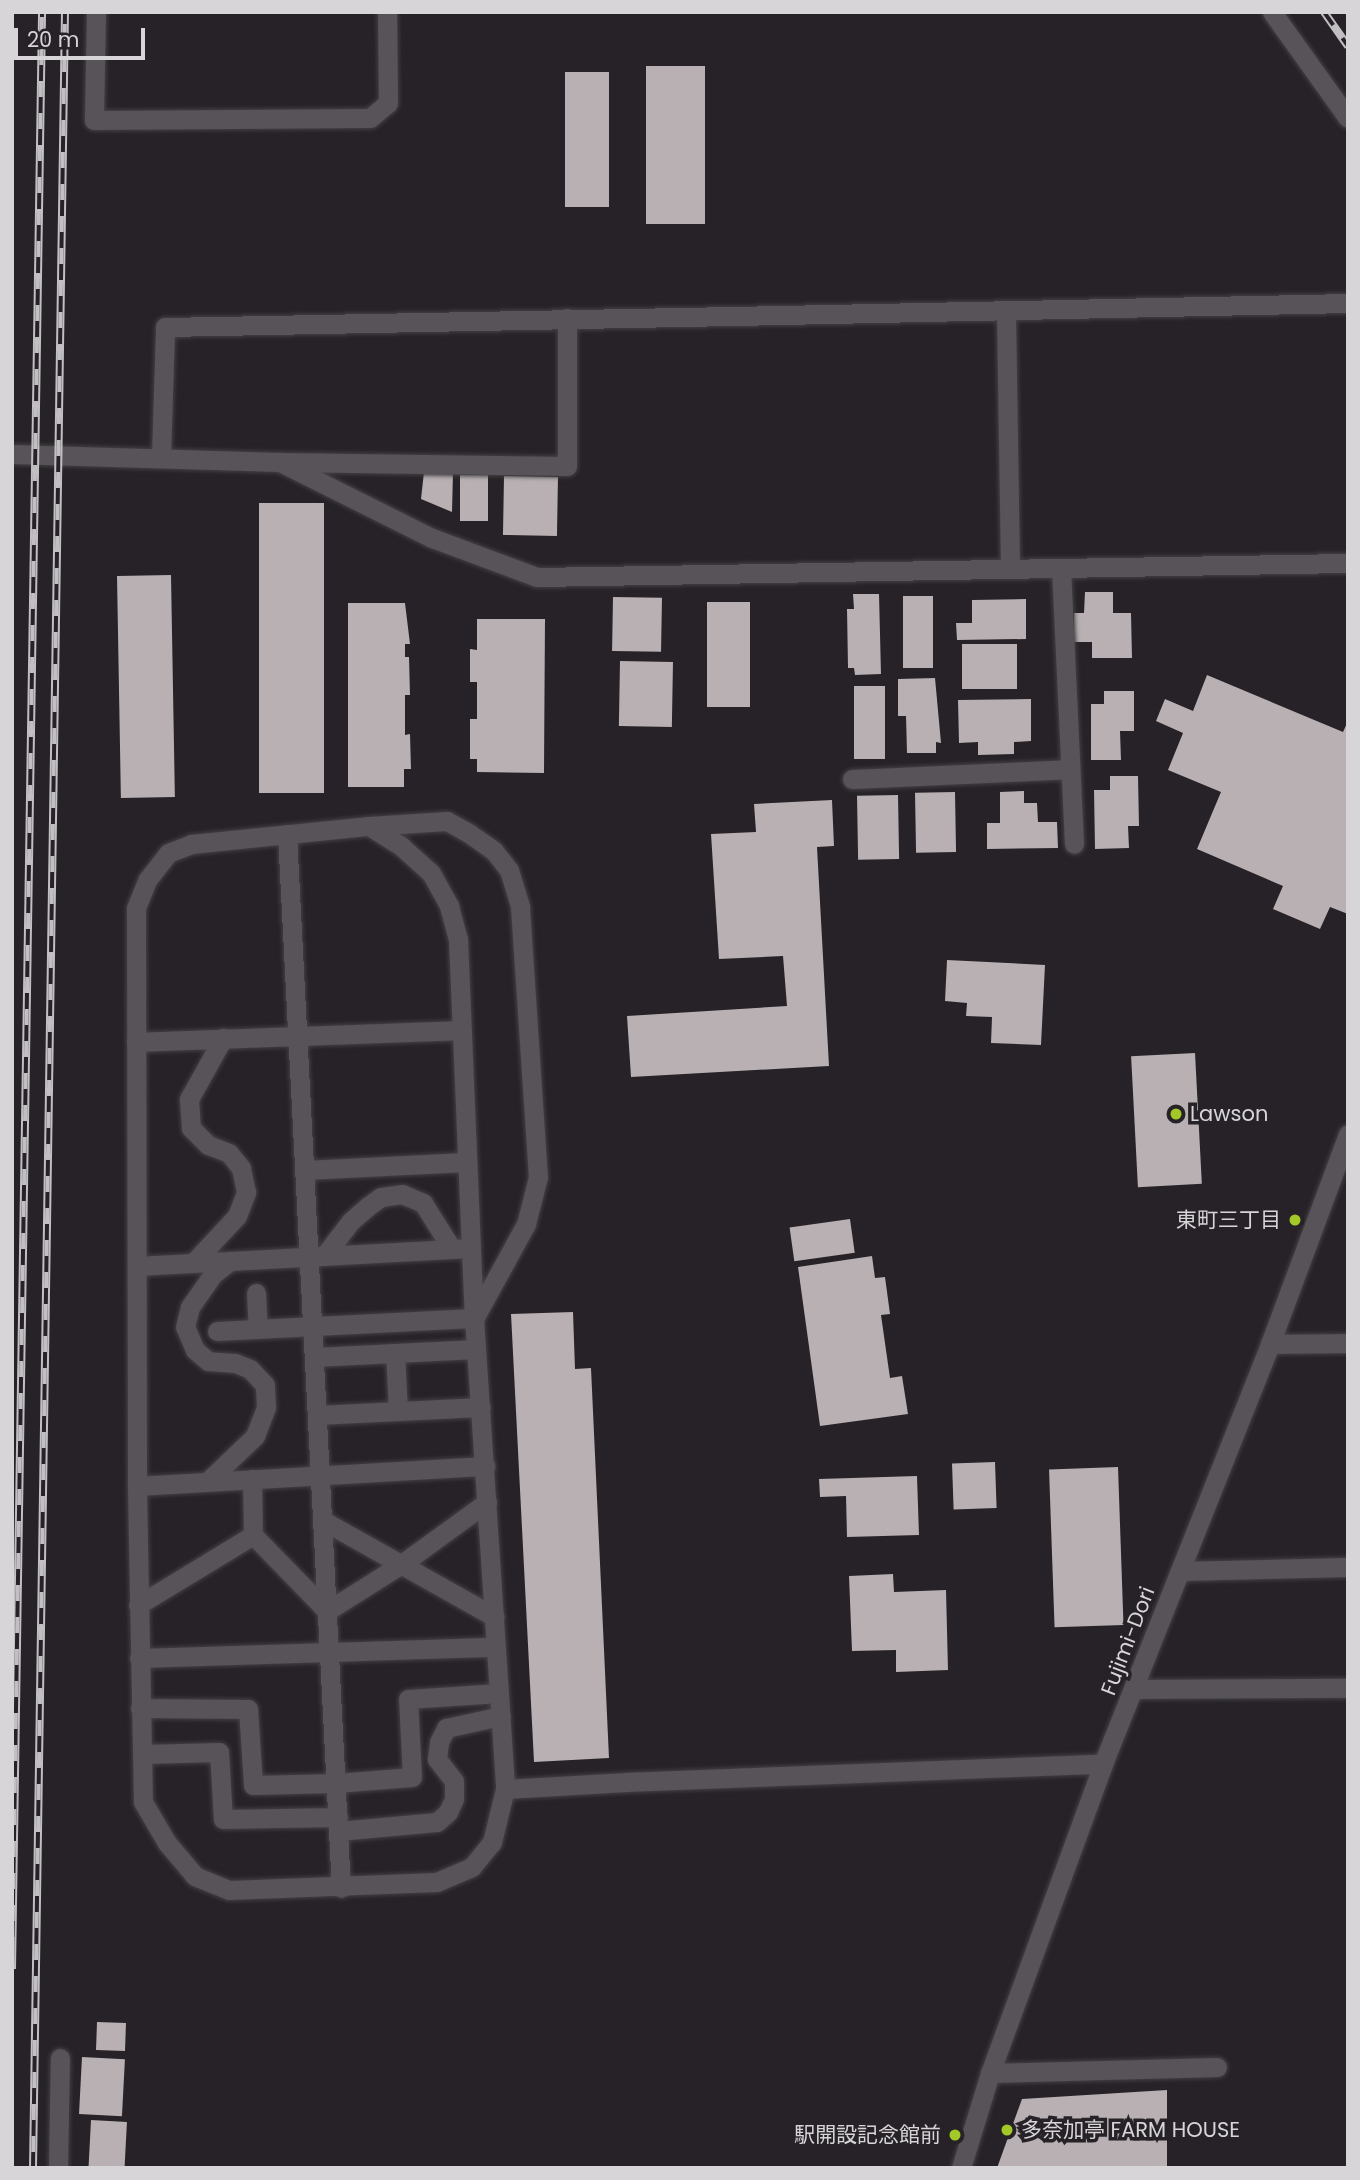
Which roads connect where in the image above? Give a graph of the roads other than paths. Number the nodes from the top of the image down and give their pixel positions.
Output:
1 (96, 12) edge
2 (387, 12) edge
3 (1272, 12) edge
4 (1348, 118) edge
5 (1348, 303) edge
6 (1006, 313) junction
7 (566, 318) junction
8 (12, 454) edge
9 (161, 457) junction
10 (280, 462) junction
11 (1348, 563) edge
12 (1061, 568) junction
13 (1010, 569) junction
14 (1070, 769) junction
15 (852, 779) dead end
16 (369, 826) junction
17 (287, 834) junction
18 (1074, 844) dead end
19 (462, 1030) junction
20 (298, 1034) junction
21 (223, 1038) junction
22 (136, 1042) junction
23 (1348, 1134) edge
24 (467, 1162) junction
25 (304, 1170) junction
26 (462, 1249) junction
27 (316, 1256) junction
28 (230, 1261) junction
29 (193, 1263) junction
30 (137, 1266) junction
31 (256, 1293) dead end
32 (474, 1318) junction
33 (312, 1326) junction
34 (258, 1329) junction
35 (217, 1331) dead end
36 (1348, 1343) edge
37 (1270, 1344) junction
38 (476, 1349) junction
39 (395, 1353) junction
40 (314, 1357) junction
41 (481, 1407) junction
42 (397, 1411) junction
43 (317, 1415) junction
44 (485, 1466) junction
45 (319, 1475) junction
46 (252, 1479) junction
47 (207, 1482) junction
48 (137, 1486) junction
49 (487, 1502) junction
50 (322, 1520) junction
51 (253, 1535) junction
52 (403, 1563) junction
53 (1348, 1567) edge
54 (1180, 1571) junction
55 (138, 1605) junction
56 (327, 1611) junction
57 (495, 1617) junction
58 (496, 1647) junction
59 (329, 1650) junction
60 (139, 1658) junction
61 (1348, 1688) edge
62 (1135, 1689) junction
63 (499, 1693) junction
64 (140, 1708) junction
65 (500, 1716) junction
66 (142, 1754) junction
67 (1103, 1764) junction
68 (336, 1783) junction
69 (505, 1789) junction
70 (338, 1824) junction
71 (341, 1888) junction
72 (60, 2058) dead end
73 (1217, 2067) dead end
74 (990, 2073) junction
75 (58, 2168) edge
76 (961, 2168) edge

1 - 2 street
3 - 4 street
5 - 6 street
6 - 7 street
6 - 13 street
7 - 9 street
7 - 10 street
8 - 9 street
9 - 10 street
10 - 13 street
11 - 12 street
12 - 13 street
12 - 14 street
14 - 15 street
14 - 18 street
16 - 17 street
16 - 19 street
16 - 32 street
17 - 20 street
17 - 22 street
19 - 20 street
19 - 24 street
20 - 21 street
20 - 25 street
21 - 22 street
21 - 29 street
22 - 30 street
23 - 37 street, Fujimi-Dori
24 - 25 street
24 - 26 street
25 - 27 street
26 - 27 street
26 - 27 street
26 - 32 street
27 - 28 street
27 - 33 street
28 - 29 street
28 - 47 street
29 - 30 street
30 - 48 street
31 - 34 street
32 - 33 street
32 - 38 street
33 - 34 street
33 - 40 street
34 - 35 street
36 - 37 street
37 - 54 street, Fujimi-Dori
38 - 39 street
38 - 41 street
39 - 40 street
39 - 42 street
40 - 43 street
41 - 42 street
41 - 44 street
42 - 43 street
43 - 45 street
44 - 45 street
44 - 49 street
45 - 46 street
45 - 50 street
46 - 47 street
46 - 51 street
47 - 48 street
48 - 55 street
49 - 52 street
49 - 57 street
50 - 52 street
50 - 56 street
51 - 55 street
51 - 56 street
52 - 56 street
52 - 57 street
53 - 54 street
54 - 62 street, Fujimi-Dori
55 - 60 street
56 - 59 street
57 - 58 street
58 - 59 street
58 - 63 street
59 - 60 street
59 - 68 street
60 - 64 street
61 - 62 street
62 - 67 street, Fujimi-Dori
63 - 65 street
63 - 68 street
64 - 66 street
64 - 68 street
65 - 69 street
65 - 70 street
66 - 70 street
66 - 71 street
67 - 69 street
67 - 74 street, Fujimi-Dori
68 - 70 street
69 - 71 street
70 - 71 street
72 - 75 street
73 - 74 street
74 - 76 street, Fujimi-Dori

